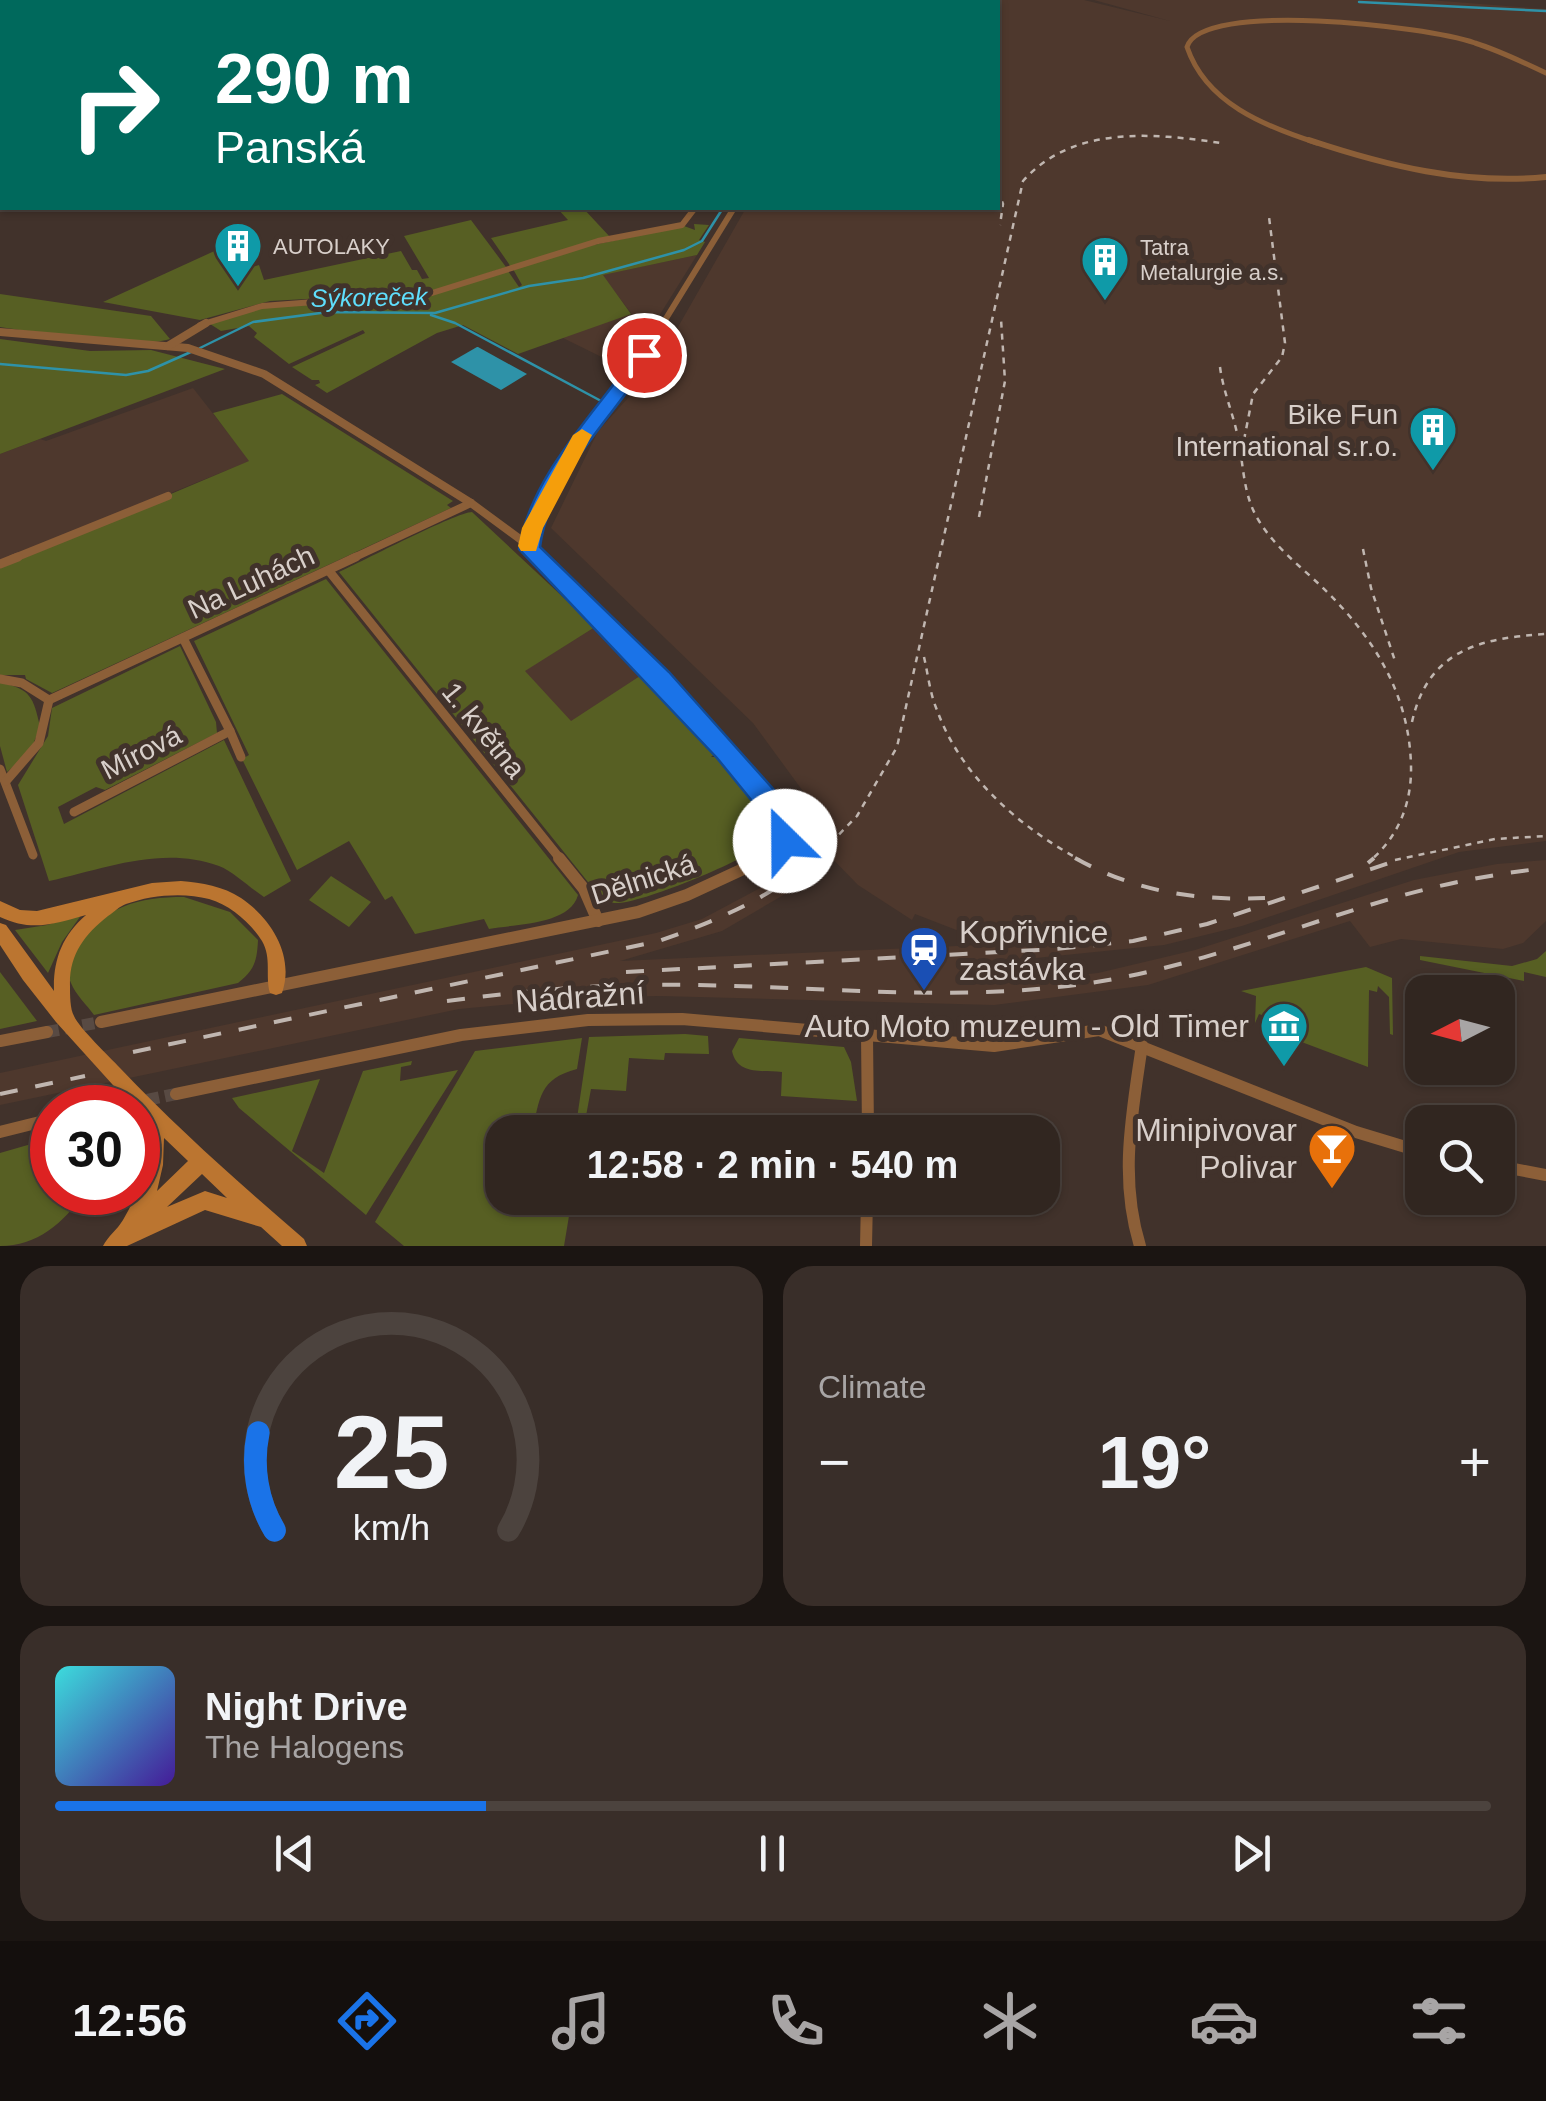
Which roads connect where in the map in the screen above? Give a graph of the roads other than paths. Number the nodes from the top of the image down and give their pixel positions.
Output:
1 (1396, 18) dead end
2 (1199, 24) dead end
3 (1546, 74) edge
4 (1546, 176) edge
5 (692, 210) edge
6 (733, 210) edge
7 (0, 332) edge
8 (167, 346) junction
9 (168, 496) dead end
10 (471, 503) junction
11 (528, 545) junction
12 (0, 564) edge
13 (329, 571) junction
14 (183, 638) junction
15 (0, 678) edge
16 (49, 700) junction
17 (230, 732) junction
18 (241, 757) dead end
19 (0, 769) edge
20 (6, 780) junction
21 (74, 812) dead end
22 (33, 855) dead end
23 (119, 897) junction
24 (0, 908) edge
25 (598, 921) junction
26 (2, 937) edge
27 (276, 987) junction
28 (66, 1018) junction
29 (101, 1022) tunnel mouth
30 (47, 1032) tunnel mouth
31 (867, 1036) junction
32 (0, 1042) edge
33 (1142, 1044) junction
34 (127, 1085) edge
35 (176, 1094) tunnel mouth
36 (868, 1115) edge
37 (160, 1121) edge
38 (30, 1124) edge
39 (0, 1132) edge
40 (1405, 1147) edge
41 (201, 1162) junction
42 (1515, 1169) edge
43 (1546, 1174) edge
44 (134, 1215) edge
45 (867, 1215) edge
46 (266, 1220) junction
47 (118, 1242) edge
48 (297, 1246) edge
49 (866, 1246) edge
50 (1140, 1246) edge

1 - 3 street
2 - 4 street
5 - 8 street
6 - 11 street
7 - 8 street, Dělnická
8 - 10 street, Dělnická
9 - 12 street
10 - 11 street, Dělnická
10 - 13 street, Na Luhách
11 - 25 street, Dělnická
13 - 14 street, Na Luhách
13 - 25 street, 1. května
14 - 16 street, Na Luhách
14 - 17 street
15 - 16 street
16 - 20 street
17 - 18 street
17 - 21 street, Mírová
19 - 20 street
20 - 22 street
23 - 24 main road
23 - 27 main road
23 - 28 main road
25 - 27 street, Dělnická
26 - 28 main road
27 - 29 street, Dělnická
28 - 34 main road
30 - 32 street
31 - 33 street, Nádražní
31 - 35 street, Nádražní
31 - 36 street
33 - 40 street, Nádražní
33 - 50 street
37 - 41 main road
38 - 39 street
41 - 46 main road
41 - 47 main road
42 - 43 street
44 - 47 main road
45 - 49 street
46 - 47 main road
46 - 48 main road

